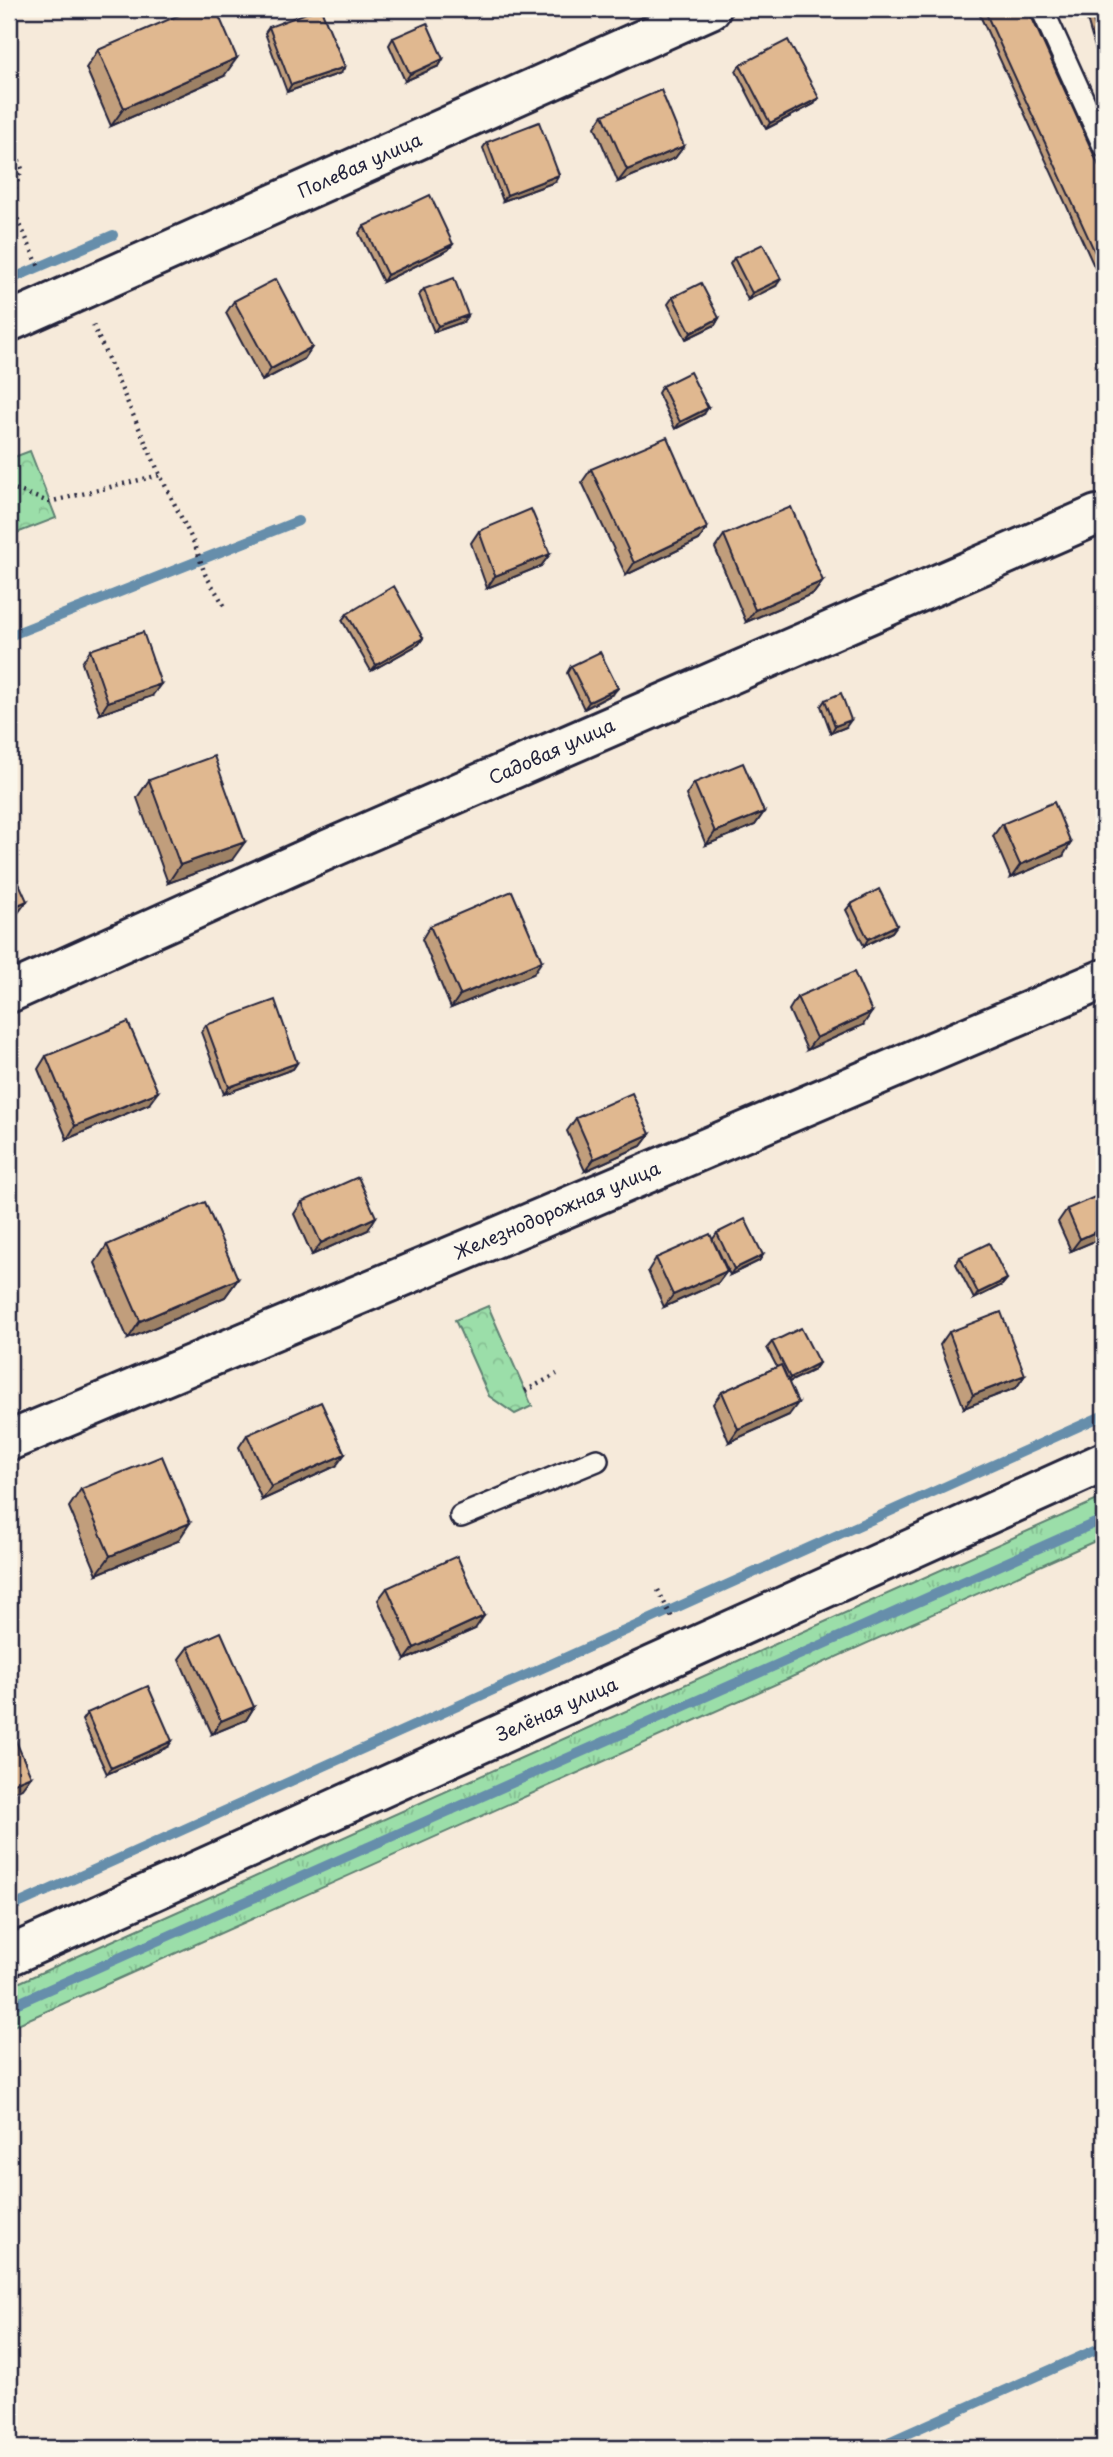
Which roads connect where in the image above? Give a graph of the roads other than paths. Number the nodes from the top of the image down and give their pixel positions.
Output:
1 (711, 9) edge
2 (1042, 9) edge
3 (1104, 146) edge
4 (9, 322) edge
5 (1097, 515) dead end
6 (1104, 979) edge
7 (9, 993) edge
8 (9, 1441) edge
9 (597, 1460) dead end
10 (1104, 1462) edge
11 (461, 1516) dead end
12 (9, 1956) edge

1 - 4 street, Полевая улица
2 - 3 lane
5 - 7 street, Садовая улица
6 - 8 street, Железнодорожная улица
9 - 11 lane
10 - 12 street, Зелёная улица

